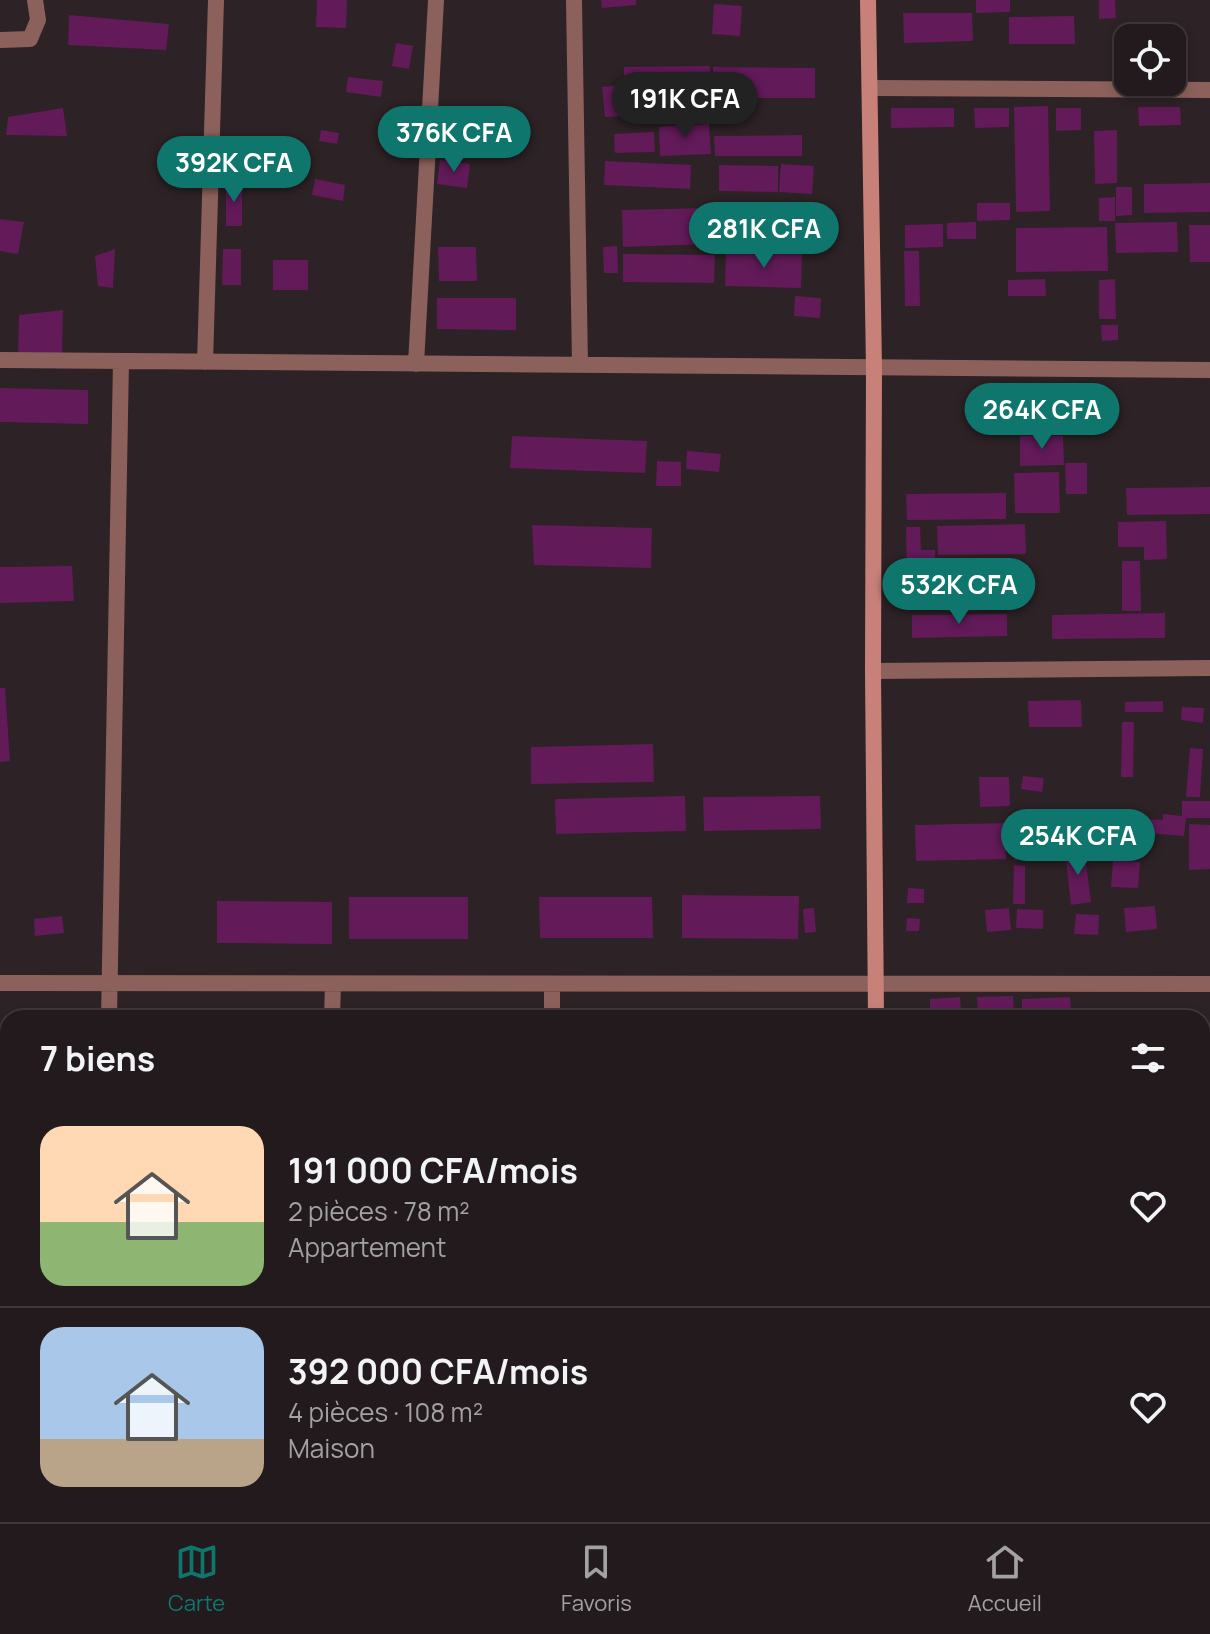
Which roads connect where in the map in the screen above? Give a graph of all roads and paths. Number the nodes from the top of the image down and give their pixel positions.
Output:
1 (35, 0) edge
2 (216, 0) edge
3 (436, 0) edge
4 (574, 0) edge
5 (868, 0) edge
6 (0, 40) edge
7 (870, 88) junction
8 (1210, 90) edge
9 (0, 360) edge
10 (121, 361) junction
11 (205, 362) junction
12 (416, 364) junction
13 (580, 365) junction
14 (874, 368) junction
15 (1210, 370) edge
16 (1210, 668) edge
17 (873, 671) junction
18 (0, 983) edge
19 (109, 984) junction
20 (333, 984) junction
21 (552, 984) junction
22 (1210, 984) edge
23 (876, 985) junction
24 (109, 1010) edge
25 (332, 1010) edge
26 (552, 1010) edge
27 (876, 1010) edge

1 - 6 street
2 - 11 street
3 - 12 street
4 - 13 street
5 - 7 street
7 - 8 street
7 - 14 street
9 - 10 street
10 - 11 street
10 - 19 street
11 - 12 street
12 - 13 street
13 - 14 street
14 - 15 street
14 - 17 street
16 - 17 street
17 - 23 street
18 - 19 street
19 - 20 street
19 - 24 street
20 - 21 street
20 - 25 street
21 - 23 street
21 - 26 street
22 - 23 street
23 - 27 street

